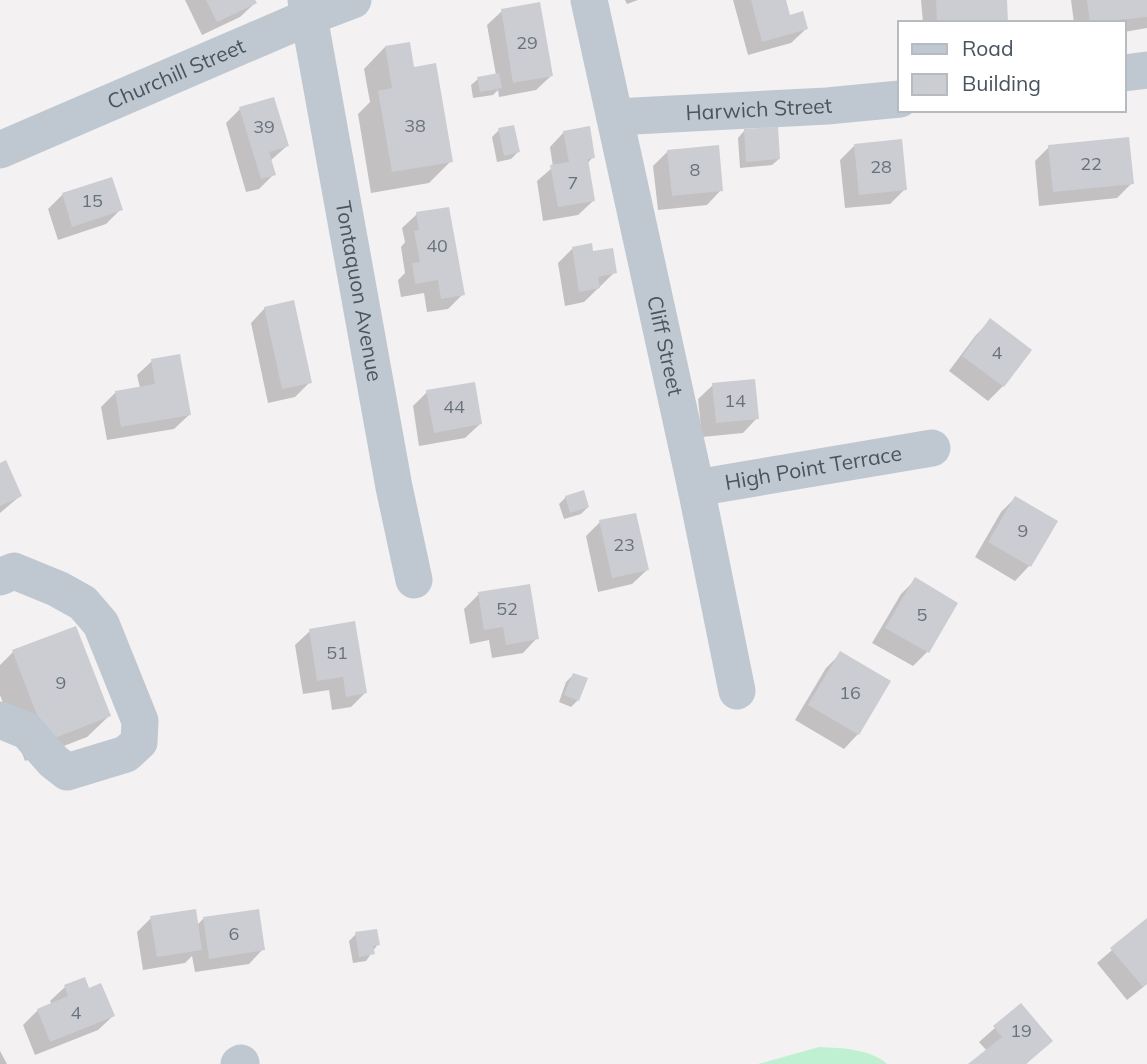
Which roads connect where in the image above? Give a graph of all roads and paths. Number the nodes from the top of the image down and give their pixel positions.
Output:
1 (353, 0) edge
2 (589, 0) edge
3 (308, 8) edge
4 (1147, 70) edge
5 (1126, 73) edge
6 (898, 99) edge
7 (615, 117) junction
8 (0, 150) edge
9 (932, 448) dead end
10 (696, 488) junction
11 (7, 574) edge
12 (414, 580) dead end
13 (737, 691) dead end
14 (0, 720) edge

1 - 3 street, Churchill Street
2 - 7 street, Cliff Street
3 - 8 street, Churchill Street
3 - 12 street, Tontaquon Avenue
4 - 5 street
6 - 7 street, Harwich Street
7 - 10 street, Cliff Street
9 - 10 street, High Point Terrace
10 - 13 street, Cliff Street
11 - 14 street

